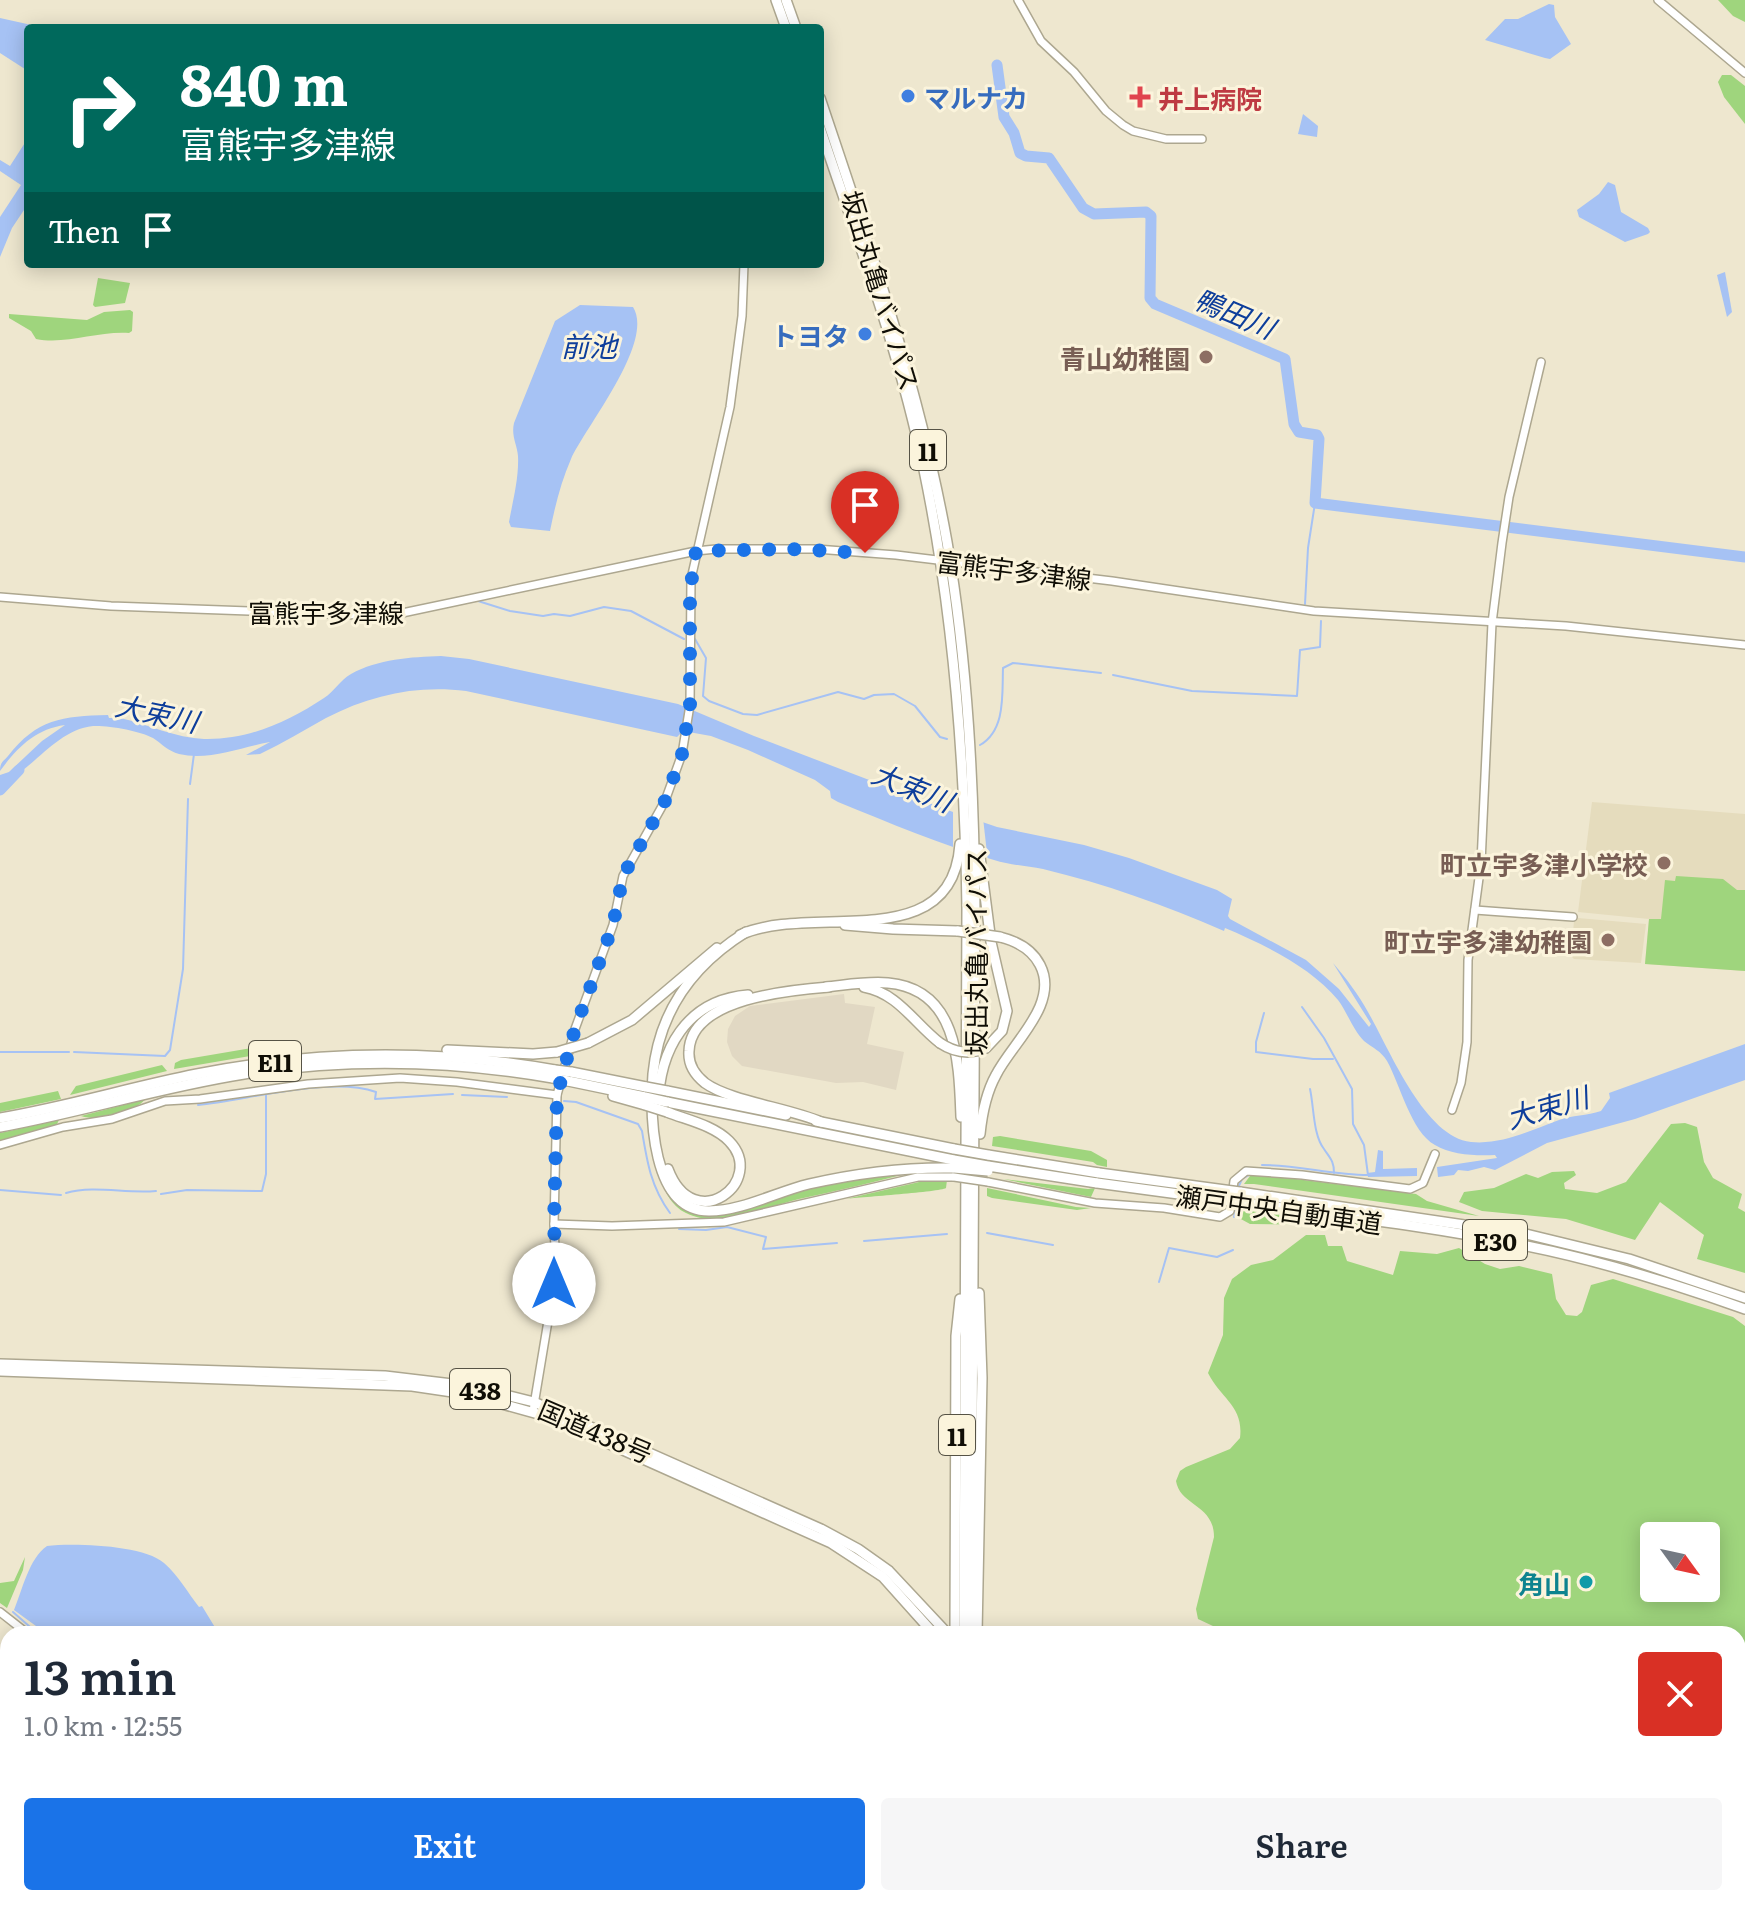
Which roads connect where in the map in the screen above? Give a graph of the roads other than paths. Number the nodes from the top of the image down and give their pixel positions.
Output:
1 (776, 0) edge
2 (786, 0) edge
3 (1018, 0) edge
4 (1658, 0) edge
5 (785, 24) edge
6 (795, 24) edge
7 (1745, 73) edge
8 (824, 110) edge
9 (1202, 139) dead end
10 (824, 140) edge
11 (744, 268) edge
12 (1541, 362) dead end
13 (696, 551) junction
14 (945, 560) junction
15 (0, 597) edge
16 (1492, 623) junction
17 (1745, 645) edge
18 (966, 812) junction
19 (970, 864) junction
20 (975, 889) junction
21 (1475, 910) junction
22 (1573, 917) dead end
23 (817, 922) junction
24 (746, 932) junction
25 (826, 987) junction
26 (768, 993) junction
27 (376, 1054) junction
28 (554, 1074) junction
29 (570, 1077) junction
30 (557, 1095) junction
31 (645, 1097) junction
32 (667, 1102) junction
33 (1452, 1110) dead end
34 (0, 1118) edge
35 (816, 1121) junction
36 (0, 1127) edge
37 (0, 1145) edge
38 (1435, 1154) dead end
39 (954, 1164) junction
40 (988, 1169) junction
41 (1098, 1178) junction
42 (1239, 1197) junction
43 (554, 1224) junction
44 (970, 1237) junction
45 (1745, 1298) edge
46 (1745, 1309) edge
47 (0, 1364) edge
48 (0, 1371) edge
49 (534, 1407) junction
50 (968, 1528) junction
51 (0, 1612) edge
52 (934, 1618) junction
53 (955, 1619) junction
54 (18, 1626) edge
55 (927, 1626) edge
56 (941, 1626) edge
57 (955, 1626) edge
58 (964, 1626) edge
59 (971, 1626) edge
60 (977, 1626) edge

1 - 5 highway
2 - 6 highway
3 - 9 street
4 - 7 street
8 - 14 highway, 坂出丸亀バイパス / 11
10 - 14 highway, 坂出丸亀バイパス / 11
11 - 13 street
12 - 16 street
13 - 14 street, 富熊宇多津線
13 - 15 street, 富熊宇多津線
13 - 30 street
14 - 16 street, 富熊宇多津線
14 - 18 highway, 坂出丸亀バイパス / 11
14 - 18 highway, 坂出丸亀バイパス / 11
16 - 17 street, 富熊宇多津線
16 - 21 street
18 - 19 highway
18 - 19 highway
19 - 20 highway
19 - 20 highway, 坂出丸亀バイパス / 11
19 - 23 highway
20 - 25 highway, bridge
20 - 44 highway, 坂出丸亀バイパス / 11
21 - 22 street
21 - 33 street
23 - 24 highway
23 - 44 highway, bridge
24 - 27 highway, bridge
24 - 39 highway
25 - 26 highway
25 - 44 highway
26 - 32 highway
26 - 35 highway
27 - 28 highway, E11
27 - 34 highway, E11
28 - 29 highway, bridge
28 - 36 highway, E11
29 - 31 highway
29 - 31 highway
30 - 37 street
30 - 43 street
31 - 32 highway, bridge
32 - 35 highway
32 - 39 highway, 瀬戸中央自動車道 / E30
35 - 39 highway, 瀬戸中央自動車道 / E30
38 - 40 street
39 - 40 highway, 瀬戸中央自動車道 / E30, bridge
39 - 40 highway, bridge
39 - 43 street
40 - 41 highway, 瀬戸中央自動車道 / E30
40 - 41 highway, 瀬戸中央自動車道 / E30
41 - 42 highway, 瀬戸中央自動車道 / E30, bridge
42 - 45 highway, 瀬戸中央自動車道 / E30
42 - 46 highway, 瀬戸中央自動車道 / E30
43 - 49 street
44 - 50 highway, 坂出丸亀バイパス / 11
44 - 53 highway, 11
44 - 60 highway, 11
47 - 49 highway, 国道438号 / 438
48 - 49 highway, 国道438号 / 438
49 - 52 highway, 国道438号 / 438
49 - 55 highway, 国道438号 / 438
50 - 58 highway, 坂出丸亀バイパス / 11
50 - 59 highway, 坂出丸亀バイパス / 11
51 - 54 street
52 - 53 highway
52 - 56 highway, 国道438号 / 438
53 - 57 highway, 11

